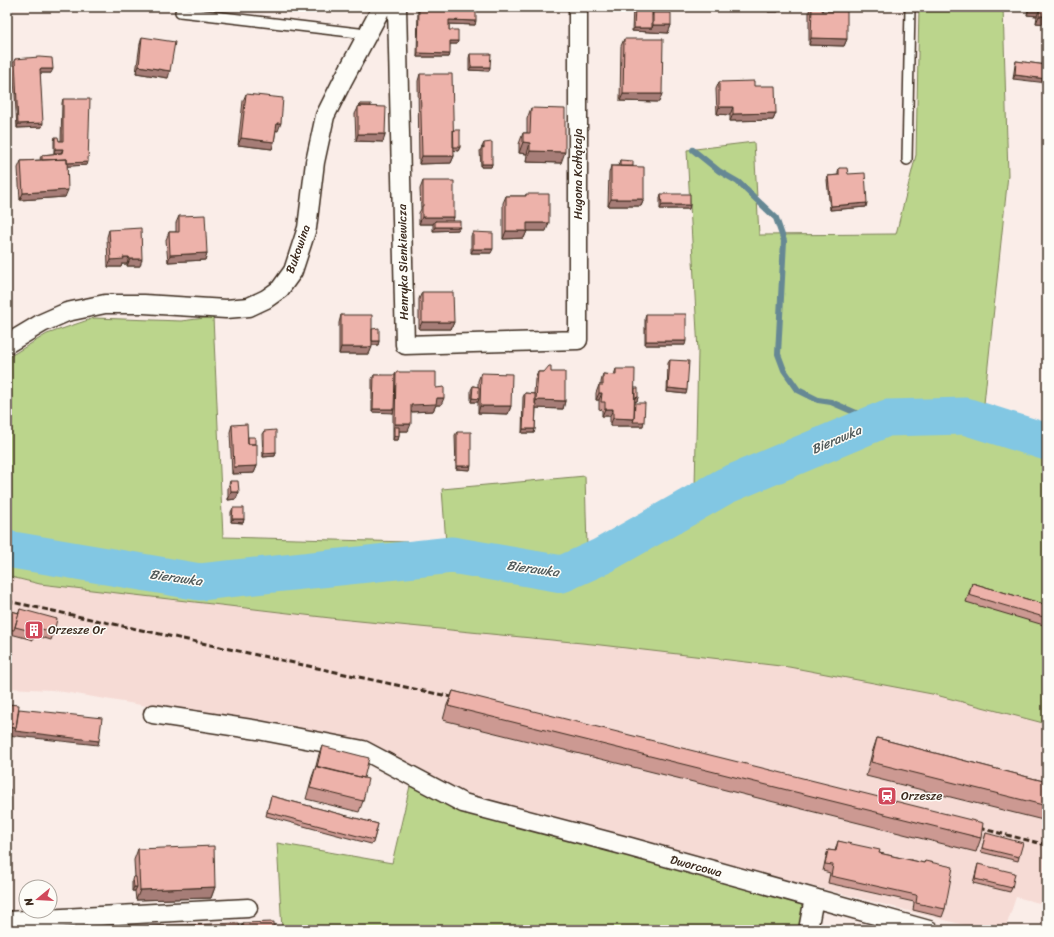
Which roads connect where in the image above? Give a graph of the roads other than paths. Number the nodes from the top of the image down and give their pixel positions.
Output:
1 (382, 7) edge
2 (397, 7) edge
3 (578, 7) edge
4 (910, 7) edge
5 (180, 12) dead end
6 (367, 34) junction
7 (907, 160) dead end
8 (578, 340) joint
9 (7, 344) edge
10 (153, 714) dead end
11 (814, 898) junction
12 (248, 908) dead end
13 (7, 921) edge
14 (808, 930) edge
15 (929, 930) edge

1 - 6 street, Bukowina
2 - 8 street, Henryka Sienkiewicza
3 - 8 street, Hugona Kołłątaja
4 - 7 lane
5 - 6 lane
6 - 9 street, Bukowina
10 - 11 street, Dworcowa
11 - 14 street
11 - 15 street, Dworcowa
12 - 13 street

